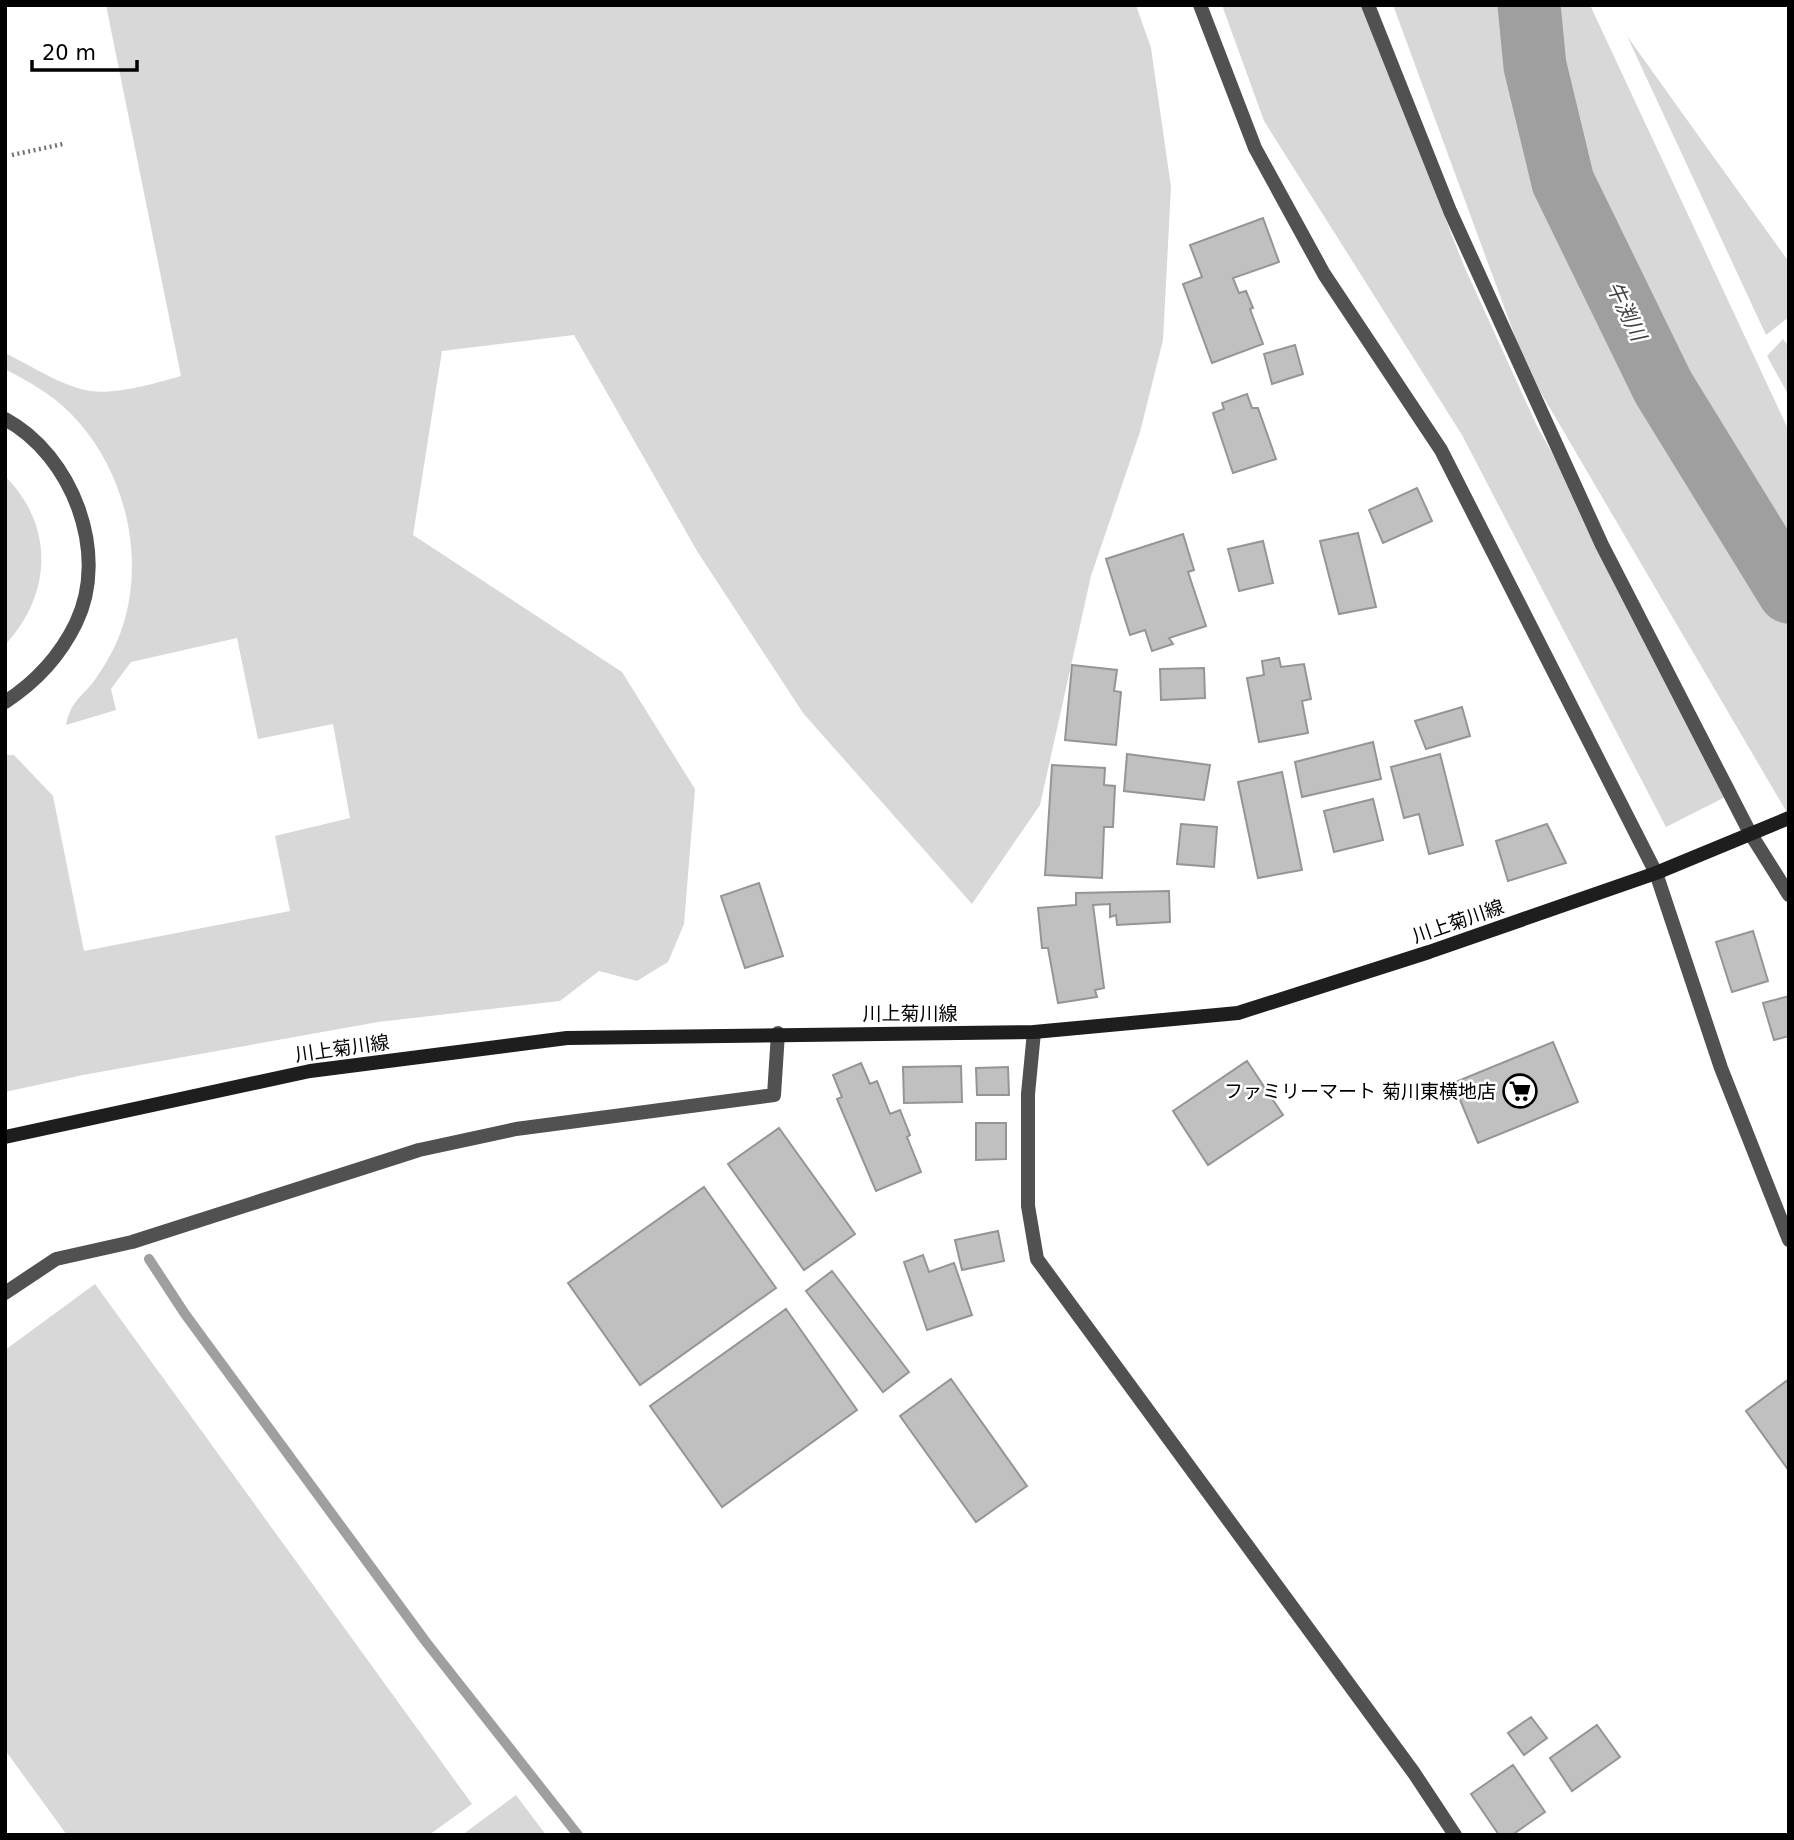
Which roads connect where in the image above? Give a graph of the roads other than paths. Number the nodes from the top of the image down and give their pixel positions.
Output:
1 (1200, 5) edge
2 (1367, 5) edge
3 (5, 419) edge
4 (5, 702) edge
5 (1789, 818) edge
6 (1756, 831) junction
7 (1656, 873) junction
8 (1789, 895) edge
9 (1034, 1032) junction
10 (778, 1034) junction
11 (5, 1137) edge
12 (1789, 1240) edge
13 (5, 1293) edge
14 (1455, 1835) edge

1 - 7 street
2 - 6 street
3 - 4 street
5 - 6 main road, 川上菊川線
6 - 7 main road, 川上菊川線
6 - 8 street
7 - 9 main road, 川上菊川線
7 - 12 street
9 - 10 main road, 川上菊川線
9 - 14 street
10 - 11 main road, 川上菊川線
10 - 13 street

